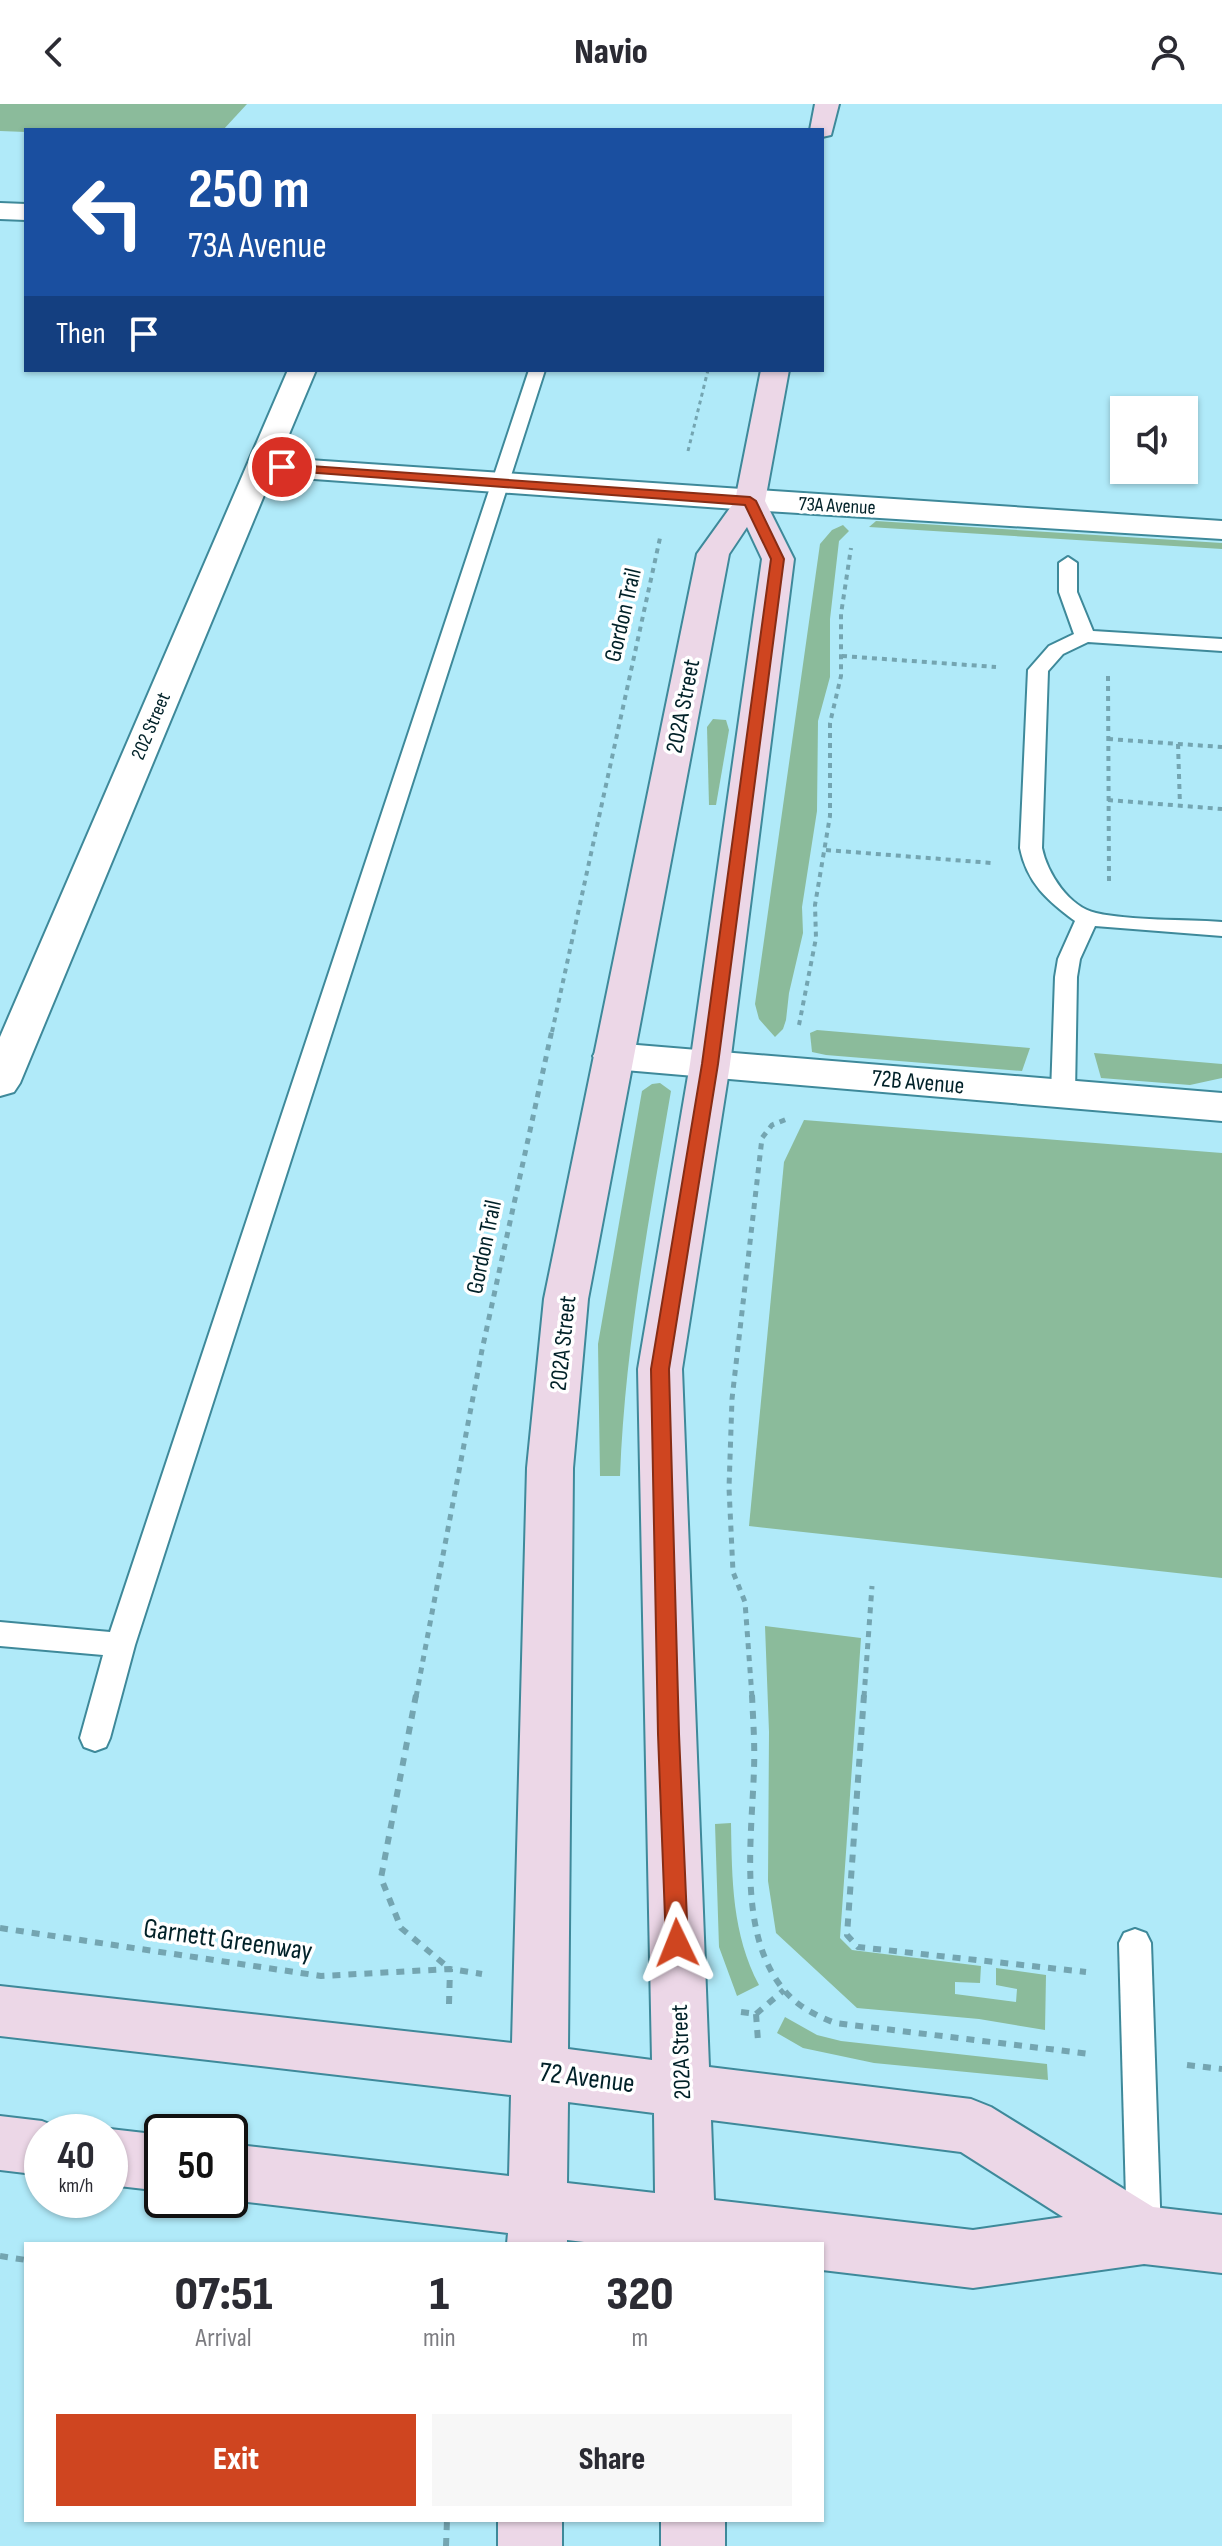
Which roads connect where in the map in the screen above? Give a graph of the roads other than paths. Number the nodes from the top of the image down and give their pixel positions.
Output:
1 (827, 104) edge
2 (822, 128) edge
3 (0, 211) edge
4 (24, 212) edge
5 (301, 372) edge
6 (536, 372) edge
7 (775, 372) edge
8 (261, 466) junction
9 (499, 483) junction
10 (750, 501) junction
11 (1222, 530) edge
12 (1068, 563) dead end
13 (1085, 636) junction
14 (1222, 645) edge
15 (1087, 919) junction
16 (1222, 929) edge
17 (613, 1056) junction
18 (710, 1064) junction
19 (0, 1083) edge
20 (1063, 1094) junction
21 (1222, 1107) edge
22 (0, 1634) edge
23 (120, 1645) junction
24 (95, 1738) dead end
25 (1135, 1943) dead end
26 (0, 2011) edge
27 (541, 2073) junction
28 (682, 2090) junction
29 (0, 2143) edge
30 (24, 2146) edge
31 (248, 2175) edge
32 (537, 2227) edge
33 (686, 2235) edge
34 (1144, 2235) junction
35 (770, 2242) edge
36 (1222, 2244) edge
37 (824, 2247) edge
38 (530, 2522) edge
39 (693, 2522) edge
40 (530, 2546) edge
41 (693, 2546) edge

1 - 2 main road
3 - 4 street
5 - 8 street, 202 Street
6 - 9 lane
7 - 10 main road, 202A Street
8 - 9 street, 73A Avenue
8 - 19 street, 202 Street
9 - 10 street, 73A Avenue
9 - 23 lane
10 - 11 street, 73A Avenue
10 - 17 main road, 202A Street
10 - 18 main road, 202A Street
12 - 13 lane
13 - 14 lane
13 - 15 lane
15 - 16 lane
15 - 20 lane
17 - 18 street, 72B Avenue
17 - 27 main road, 202A Street
18 - 20 street, 72B Avenue
18 - 28 main road, 202A Street
20 - 21 street, 72B Avenue
22 - 23 lane
23 - 24 lane
25 - 34 lane
26 - 27 main road, 72 Avenue
27 - 28 main road, 72 Avenue
27 - 32 main road, 202A Street
28 - 33 main road, 202A Street
28 - 34 main road, 72 Avenue
29 - 30 main road
31 - 32 main road, 72 Avenue
32 - 33 main road, 72 Avenue
33 - 35 main road, 72 Avenue
34 - 36 main road, 72 Avenue
34 - 37 main road, 72 Avenue
38 - 40 main road
39 - 41 main road

